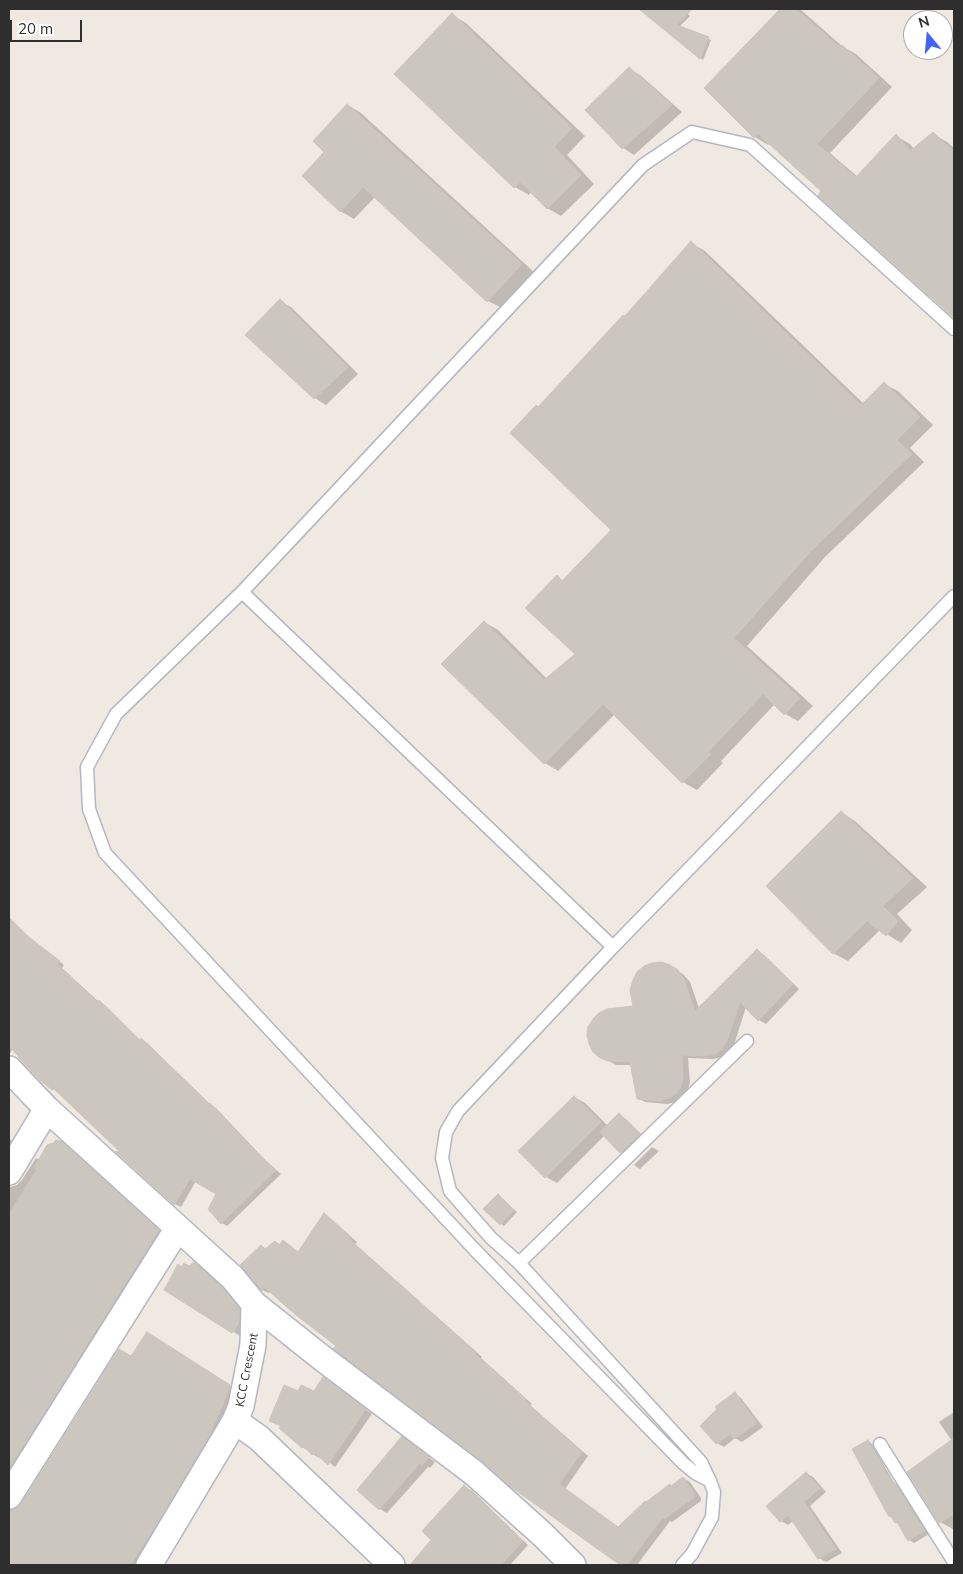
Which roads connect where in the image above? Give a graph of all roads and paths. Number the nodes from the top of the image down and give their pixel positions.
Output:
1 (954, 329) edge
2 (242, 592) junction
3 (954, 596) edge
4 (613, 947) junction
5 (746, 1041) dead end
6 (9, 1070) edge
7 (47, 1109) junction
8 (9, 1172) edge
9 (178, 1228) junction
10 (519, 1263) junction
11 (254, 1304) junction
12 (235, 1421) junction
13 (880, 1444) dead end
14 (710, 1481) junction
15 (9, 1496) edge
16 (954, 1562) edge
17 (149, 1565) edge
18 (392, 1565) edge
19 (573, 1565) edge
20 (682, 1565) edge

1 - 2 lane
2 - 4 lane
2 - 14 lane
3 - 4 lane
4 - 10 lane
5 - 10 lane
6 - 7 street
7 - 8 street
7 - 9 street
9 - 11 street
9 - 15 street
10 - 14 lane
11 - 12 street, KCC Crescent
11 - 19 street
12 - 17 street
12 - 18 street, KCC Crescent
13 - 16 lane
14 - 20 lane

